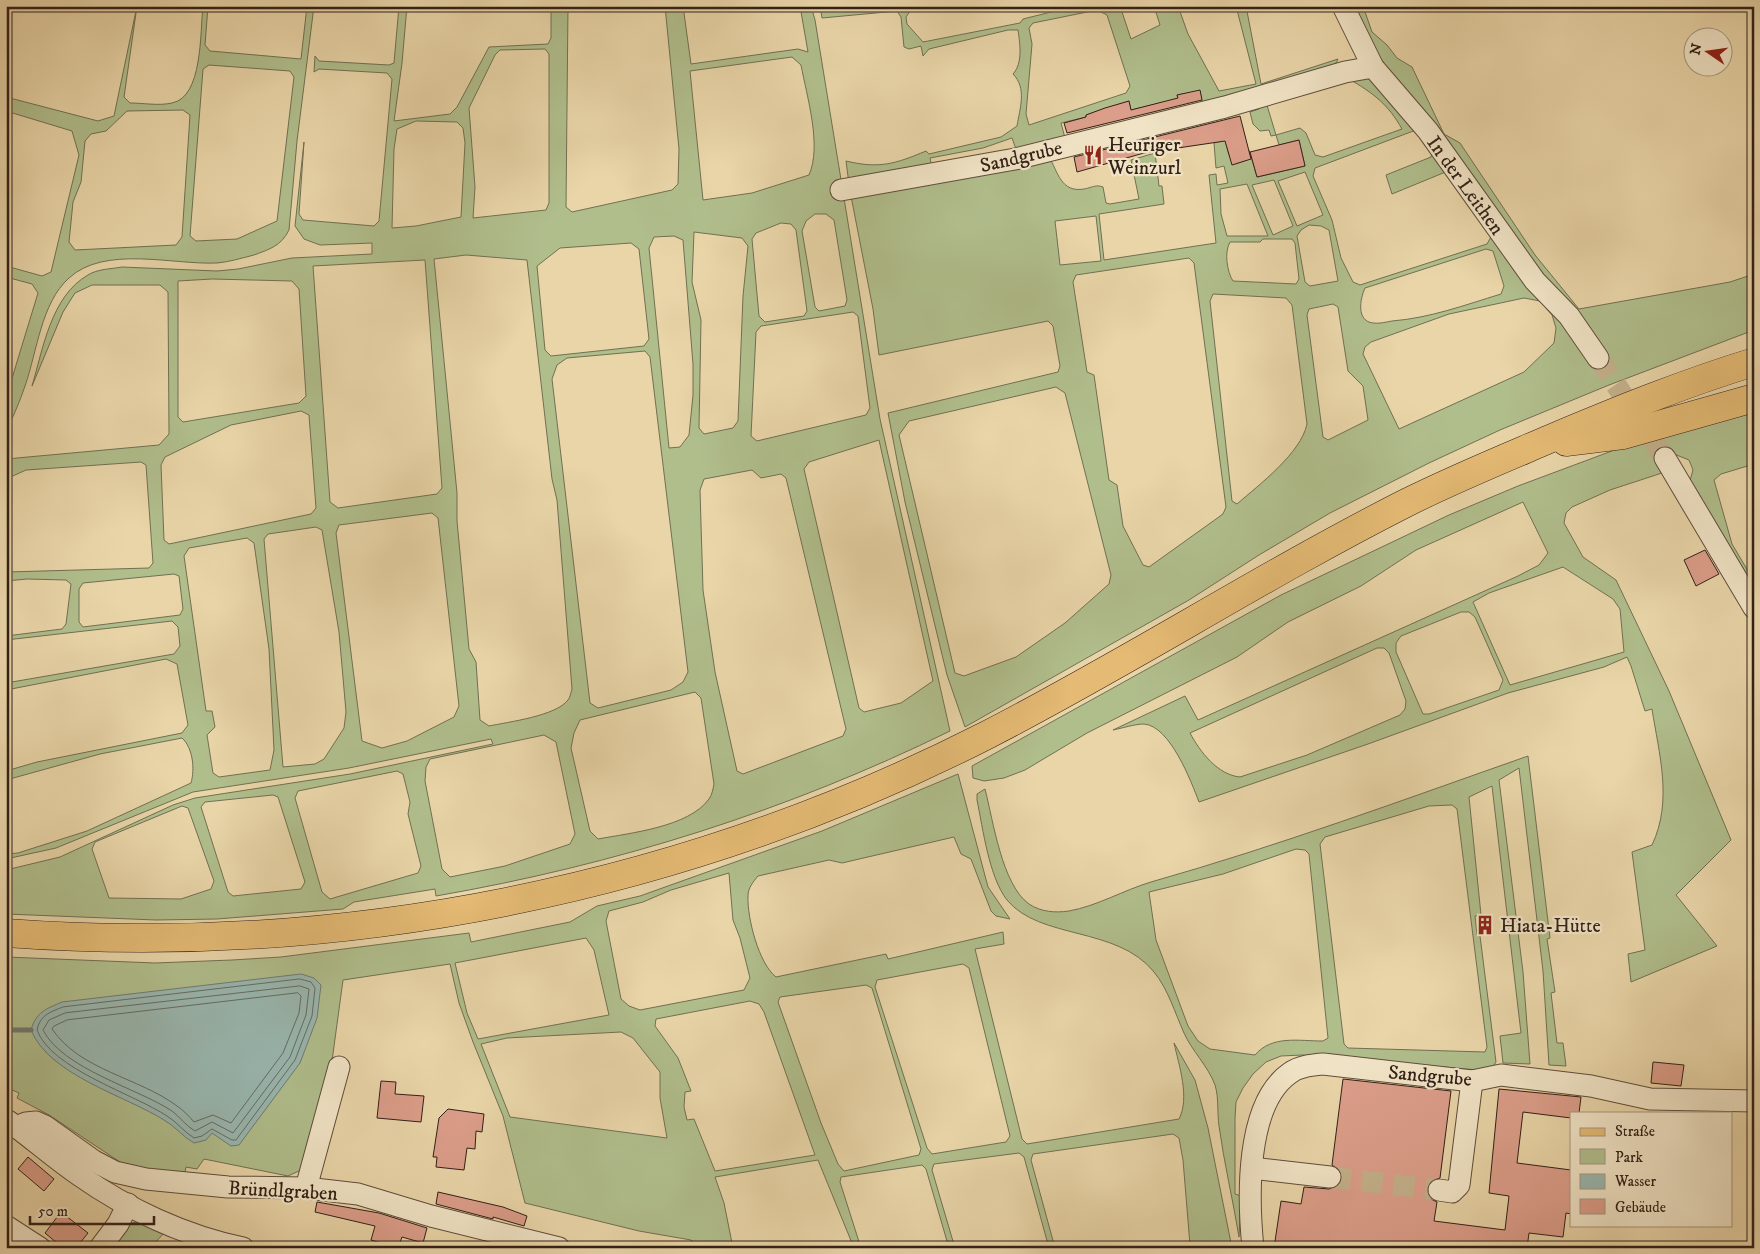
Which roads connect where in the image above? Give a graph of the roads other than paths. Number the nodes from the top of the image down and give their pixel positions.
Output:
1 (1343, 6) edge
2 (1373, 67) junction
3 (841, 190) dead end
4 (1598, 358) tunnel mouth
5 (1754, 362) edge
6 (1754, 398) edge
7 (1530, 448) junction
8 (1665, 458) tunnel mouth
9 (1754, 608) edge
10 (6, 933) edge
11 (339, 1067) dead end
12 (1472, 1081) junction
13 (1754, 1101) edge
14 (11, 1123) edge
15 (1252, 1168) junction
16 (1330, 1177) tunnel mouth
17 (306, 1188) junction
18 (1439, 1190) tunnel mouth
19 (128, 1204) junction
20 (6, 1226) edge
21 (40, 1248) edge
22 (100, 1248) edge
23 (243, 1248) edge
24 (559, 1248) edge
25 (1253, 1248) edge

1 - 2 street, In der Leithen
2 - 3 street, Sandgrube
2 - 4 street, In der Leithen
5 - 7 main road
6 - 7 main road
7 - 10 main road
8 - 9 street
11 - 17 street
12 - 13 street, Sandgrube
12 - 15 street, Sandgrube
12 - 18 street
14 - 17 street, Bründlgraben
14 - 19 street
15 - 16 street
15 - 25 street, Sandgrube
17 - 24 street, Bründlgraben
19 - 22 street
19 - 23 street
20 - 21 street

